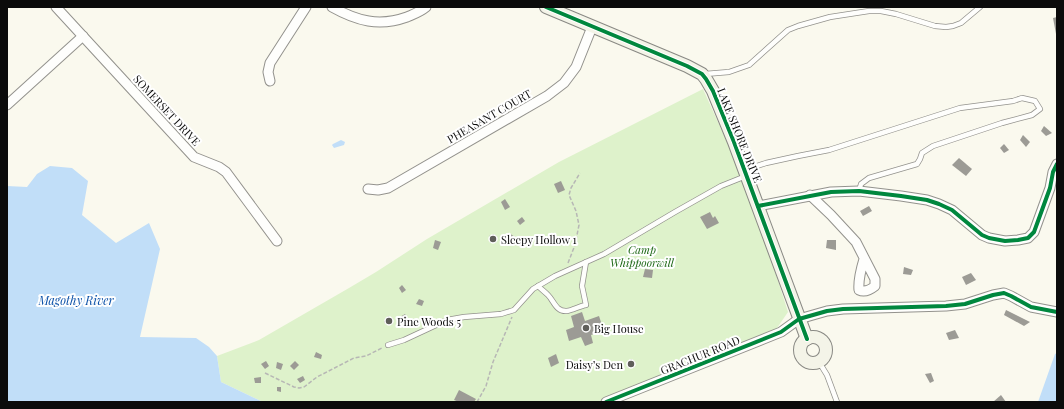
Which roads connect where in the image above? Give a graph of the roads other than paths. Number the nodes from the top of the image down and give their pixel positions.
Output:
1 (56, 7) edge
2 (306, 7) edge
3 (332, 7) edge
4 (426, 7) edge
5 (546, 7) edge
6 (980, 7) edge
7 (592, 27) junction
8 (83, 36) junction
9 (702, 74) junction
10 (270, 81) dead end
11 (7, 105) edge
12 (1057, 164) edge
13 (746, 173) junction
14 (368, 188) dead end
15 (1054, 188) edge
16 (859, 191) junction
17 (810, 195) junction
18 (758, 206) junction
19 (278, 241) dead end
20 (864, 259) dead end
21 (586, 262) junction
22 (538, 286) junction
23 (1057, 312) edge
24 (799, 320) junction
25 (807, 339) junction
26 (388, 345) road end
27 (819, 362) junction
28 (606, 402) edge
29 (836, 402) edge

1 - 8 street, SOMERSET DRIVE
2 - 10 street
3 - 4 street
5 - 7 street, LAKE SHORE DRIVE
6 - 9 lane
7 - 9 street, LAKE SHORE DRIVE
7 - 14 street, PHEASANT COURT
8 - 11 street
8 - 19 street, SOMERSET DRIVE
9 - 13 street, LAKE SHORE DRIVE
12 - 15 street
13 - 16 lane
13 - 18 street, LAKE SHORE DRIVE
13 - 21 lane
15 - 16 street
16 - 17 street
17 - 18 street
17 - 20 street
18 - 24 street, LAKE SHORE DRIVE
21 - 22 lane
21 - 22 lane
22 - 26 lane
23 - 24 street
24 - 25 street, LAKE SHORE DRIVE
24 - 28 street, GRACHUR ROAD
25 - 27 street
25 - 27 street
27 - 29 lane

